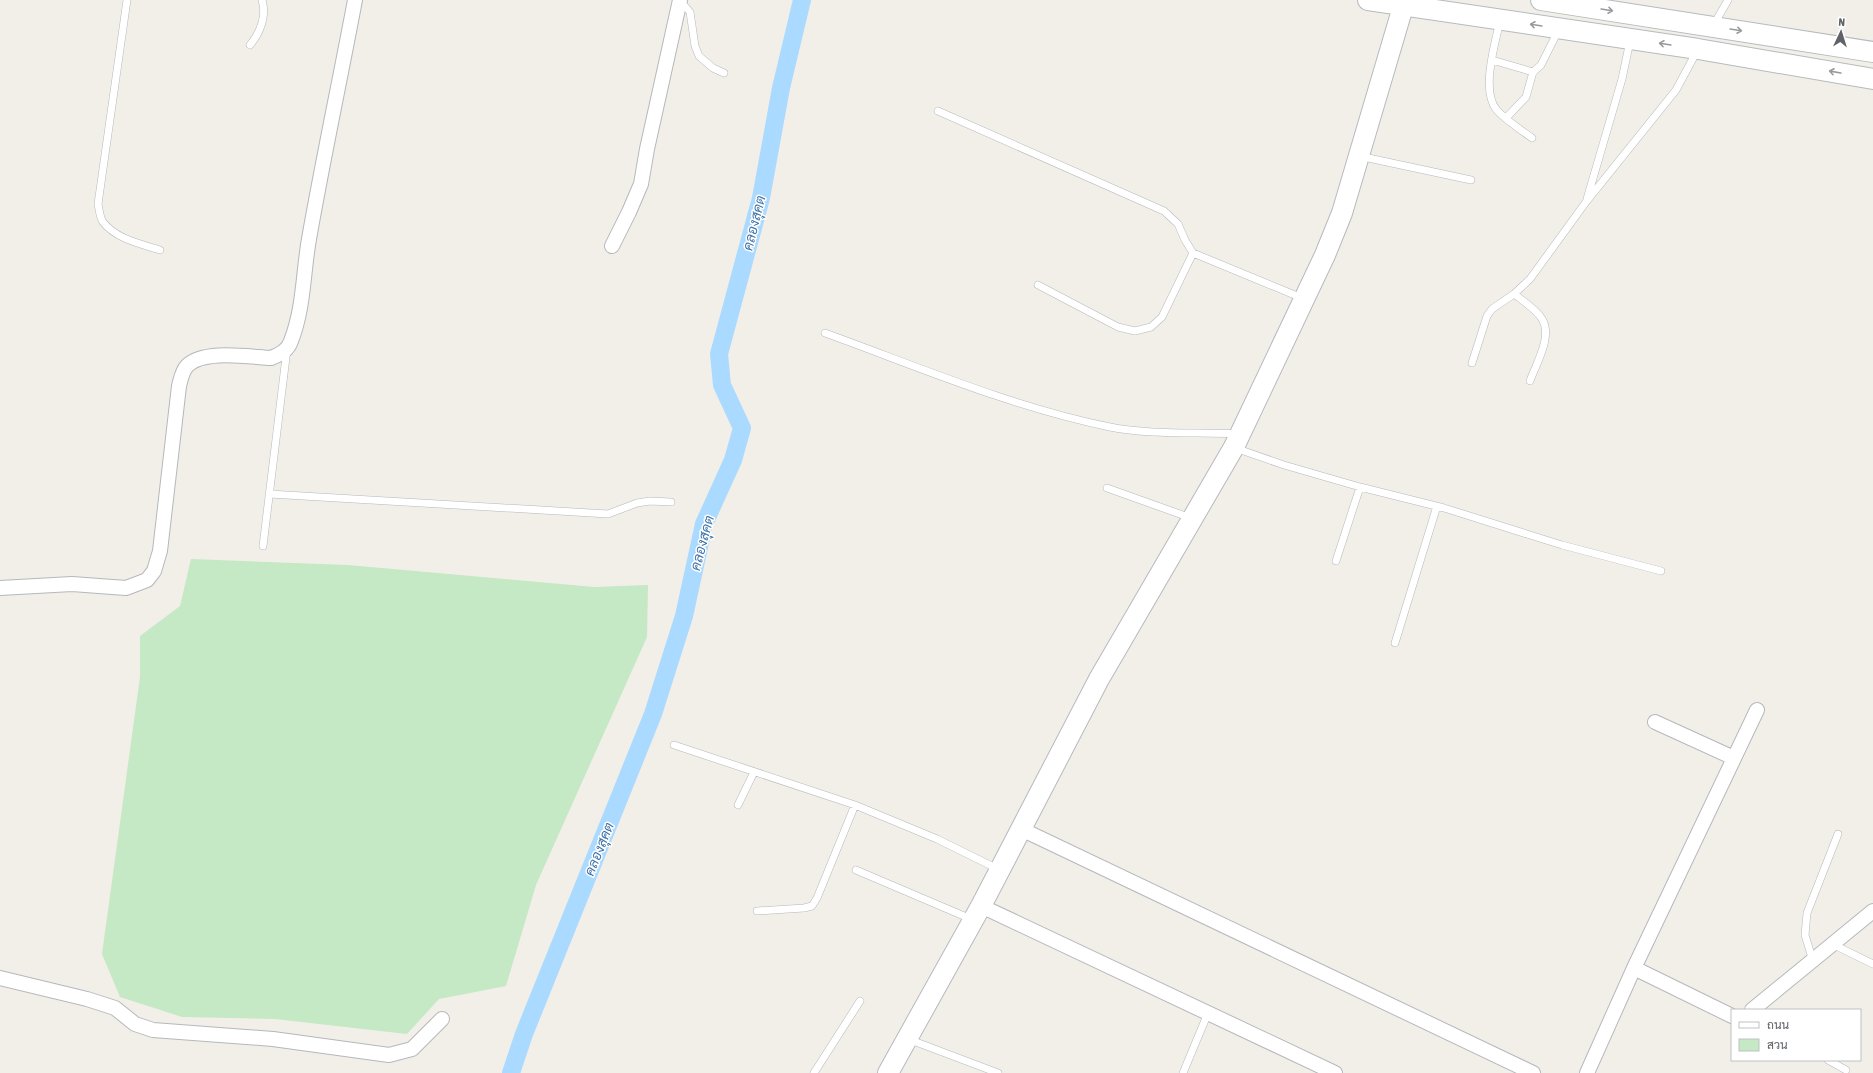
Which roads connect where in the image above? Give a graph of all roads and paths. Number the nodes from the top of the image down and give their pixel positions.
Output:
1 (127, 0) edge
2 (262, 0) edge
3 (355, 0) edge
4 (680, 0) edge
5 (1368, 0) edge
6 (1541, 0) edge
7 (1728, 0) edge
8 (1404, 3) edge
9 (1500, 19) junction
10 (1712, 26) junction
11 (1560, 28) junction
12 (1630, 39) junction
13 (250, 45) dead end
14 (1698, 49) junction
15 (1873, 52) edge
16 (1492, 60) junction
17 (1533, 72) junction
18 (724, 73) dead end
19 (1873, 79) edge
20 (938, 112) dead end
21 (1507, 118) junction
22 (1532, 138) dead end
23 (1358, 156) junction
24 (1471, 180) dead end
25 (1586, 202) junction
26 (612, 246) dead end
27 (160, 250) dead end
28 (1193, 253) junction
29 (1038, 285) dead end
30 (1514, 294) junction
31 (1304, 299) junction
32 (825, 333) dead end
33 (287, 349) junction
34 (1472, 363) dead end
35 (1530, 380) dead end
36 (1238, 441) junction
37 (1360, 487) junction
38 (1107, 488) dead end
39 (269, 494) junction
40 (671, 502) dead end
41 (1437, 506) junction
42 (1192, 519) junction
43 (263, 546) dead end
44 (1336, 561) dead end
45 (1661, 571) dead end
46 (0, 588) edge
47 (1395, 643) dead end
48 (1757, 710) dead end
49 (1655, 722) dead end
50 (674, 745) dead end
51 (1734, 758) junction
52 (754, 772) junction
53 (738, 805) dead end
54 (855, 805) junction
55 (1021, 829) junction
56 (1838, 834) dead end
57 (856, 870) dead end
58 (1000, 870) junction
59 (757, 911) dead end
60 (1873, 911) edge
61 (977, 913) junction
62 (1832, 944) junction
63 (1812, 961) junction
64 (1873, 964) edge
65 (1634, 968) junction
66 (0, 978) edge
67 (860, 1001) dead end
68 (1753, 1009) edge
69 (1208, 1013) junction
70 (1731, 1016) edge
71 (442, 1019) dead end
72 (906, 1038) junction
73 (1830, 1061) edge
74 (1846, 1070) dead end
75 (814, 1073) edge
76 (888, 1073) edge
77 (998, 1073) edge
78 (1183, 1073) edge
79 (1335, 1073) edge
80 (1532, 1073) edge
81 (1587, 1073) edge

1 - 27 lane
2 - 13 lane
3 - 33 street
4 - 18 lane
4 - 26 street
5 - 8 street
6 -> 10 street
7 - 10 lane
8 - 9 street
8 - 23 street
11 -> 9 street
9 - 16 lane
10 -> 15 street
11 - 12 street
11 - 17 lane
14 -> 12 street
12 - 25 lane
19 -> 14 street
14 - 25 lane
16 - 17 lane
16 - 21 lane
17 - 21 lane
20 - 28 lane
21 - 22 lane
23 - 24 lane
23 - 31 street
25 - 30 lane
28 - 29 lane
28 - 31 lane
30 - 34 lane
30 - 35 lane
31 - 36 street
32 - 36 lane
33 - 39 lane
33 - 46 street
36 - 37 lane
36 - 42 street
37 - 41 lane
37 - 44 lane
38 - 42 lane
39 - 40 lane
39 - 43 lane
41 - 45 lane
41 - 47 lane
42 - 55 street
48 - 51 street
49 - 51 street
50 - 52 lane
51 - 65 street
52 - 53 lane
52 - 54 lane
54 - 58 lane
54 - 59 lane
55 - 58 street
55 - 80 street
56 - 63 lane
57 - 61 lane
58 - 61 street
60 - 62 street
61 - 69 street
61 - 72 street
62 - 63 street
62 - 64 lane
63 - 68 street
65 - 70 street
65 - 81 street
66 - 71 street
67 - 75 lane
69 - 78 lane
69 - 79 street
72 - 76 street
72 - 77 lane
73 - 74 lane

